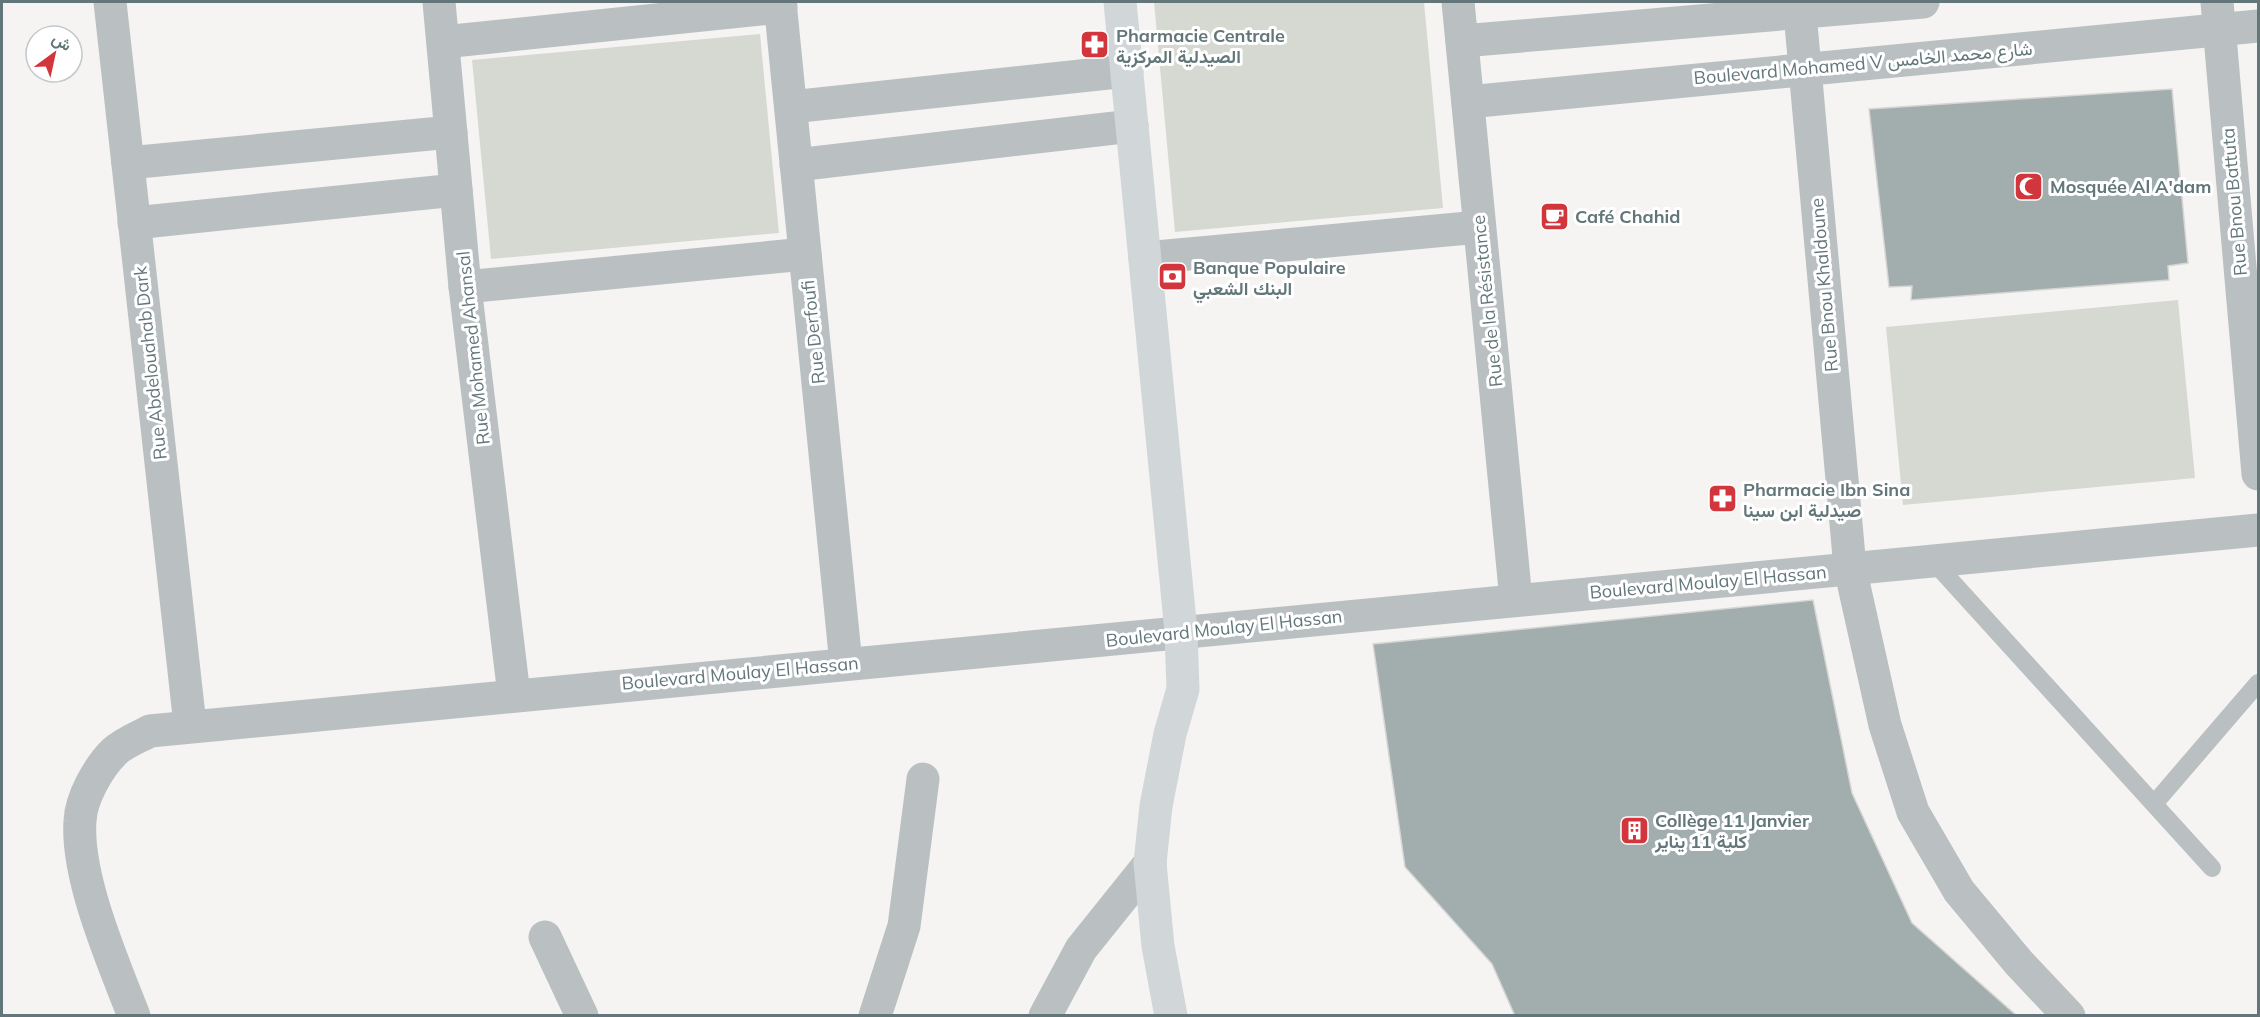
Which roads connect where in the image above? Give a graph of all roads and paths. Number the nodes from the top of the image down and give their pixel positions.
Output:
1 (110, 2) edge
2 (439, 2) edge
3 (1120, 2) edge
4 (1458, 2) edge
5 (1923, 2) edge
6 (780, 4) edge
7 (1799, 7) edge
8 (2218, 16) edge
9 (2259, 26) edge
10 (1461, 41) junction
11 (443, 42) junction
12 (1805, 69) junction
13 (1127, 71) junction
14 (1467, 102) junction
15 (791, 107) junction
16 (1132, 126) junction
17 (451, 132) junction
18 (128, 163) junction
19 (796, 165) junction
20 (456, 190) junction
21 (134, 223) junction
22 (1479, 227) junction
23 (805, 254) junction
24 (1145, 258) junction
25 (465, 287) junction
26 (2259, 474) edge
27 (2259, 530) edge
28 (1933, 561) junction
29 (1850, 568) junction
30 (1516, 600) junction
31 (1181, 632) junction
32 (846, 663) junction
33 (2259, 683) edge
34 (514, 695) junction
35 (190, 725) junction
36 (923, 779) dead end
37 (2154, 804) junction
38 (1150, 863) junction
39 (2212, 868) dead end
40 (545, 937) dead end
41 (134, 1016) edge
42 (582, 1016) edge
43 (874, 1016) edge
44 (1045, 1016) edge
45 (1171, 1016) edge
46 (2069, 1016) edge

1 - 18 street, Rue Abdelouahab Dark
2 - 11 street, Rue Mohamed Ahansal
3 - 13 main road
4 - 10 street, Rue de la Résistance
5 - 7 street
6 - 11 street
6 - 15 street, Rue Derfoufi
7 - 10 street
7 - 12 street, Rue Bnou Khaldoune
8 - 9 street, Boulevard Mohamed V شارع محمد الخامس
8 - 12 street, Boulevard Mohamed V شارع محمد الخامس
8 - 26 street, Rue Bnou Battuta
10 - 14 street, Rue de la Résistance
11 - 17 street, Rue Mohamed Ahansal
12 - 14 street, Boulevard Mohamed V شارع محمد الخامس
12 - 29 street, Rue Bnou Khaldoune
13 - 15 street
13 - 16 main road
14 - 22 street, Rue de la Résistance
15 - 19 street, Rue Derfoufi
16 - 19 street
16 - 24 main road
17 - 18 street
17 - 20 street, Rue Mohamed Ahansal
18 - 21 street, Rue Abdelouahab Dark
19 - 23 street, Rue Derfoufi
20 - 21 street
20 - 25 street, Rue Mohamed Ahansal
21 - 35 street, Rue Abdelouahab Dark
22 - 24 street
22 - 30 street, Rue de la Résistance
23 - 25 street
23 - 32 street, Rue Derfoufi
24 - 31 main road
25 - 34 street, Rue Mohamed Ahansal
27 - 28 street, Boulevard Moulay El Hassan
28 - 29 street, Boulevard Moulay El Hassan
28 - 37 lane
29 - 30 street, Boulevard Moulay El Hassan
29 - 46 street, Rue Bnou Khaldoune
30 - 31 street, Boulevard Moulay El Hassan
31 - 32 street, Boulevard Moulay El Hassan
31 - 38 main road
32 - 34 street, Boulevard Moulay El Hassan
33 - 37 lane
34 - 35 street, Boulevard Moulay El Hassan
35 - 41 street, Boulevard Moulay El Hassan
36 - 43 street
37 - 39 lane
38 - 44 street
38 - 45 main road
40 - 42 street

